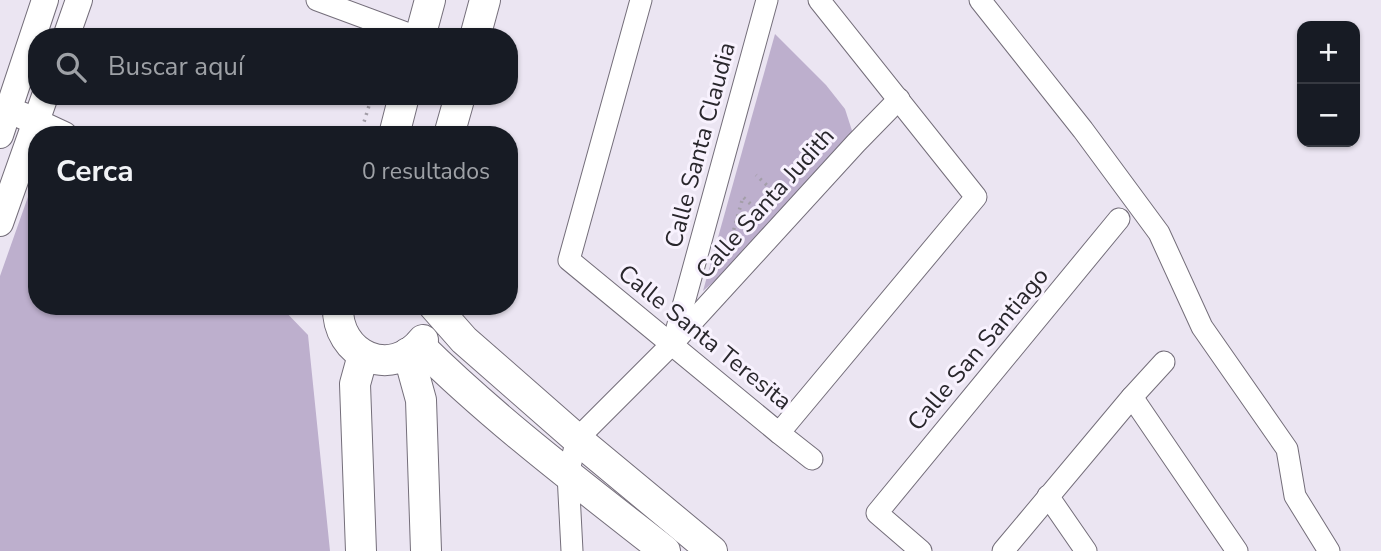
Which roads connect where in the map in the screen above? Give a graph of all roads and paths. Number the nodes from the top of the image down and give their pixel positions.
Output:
1 (45, 0) edge
2 (79, 0) edge
3 (317, 0) edge
4 (430, 0) edge
5 (485, 0) edge
6 (641, 0) edge
7 (767, 0) edge
8 (819, 0) edge
9 (979, 0) edge
10 (34, 28) edge
11 (69, 28) edge
12 (394, 28) edge
13 (422, 28) edge
14 (477, 28) edge
15 (28, 44) edge
16 (899, 100) junction
17 (42, 105) edge
18 (369, 105) edge
19 (402, 105) edge
20 (457, 105) edge
21 (4, 107) edge
22 (36, 122) junction
23 (34, 126) edge
24 (45, 126) edge
25 (363, 126) edge
26 (396, 126) edge
27 (452, 126) edge
28 (0, 135) edge
29 (28, 138) edge
30 (20, 155) edge
31 (755, 175) dead end
32 (1119, 219) dead end
33 (0, 223) edge
34 (726, 256) dead end
35 (339, 315) edge
36 (432, 315) edge
37 (441, 315) edge
38 (672, 344) junction
39 (414, 349) junction
40 (363, 355) junction
41 (1164, 362) dead end
42 (1132, 397) junction
43 (779, 433) junction
44 (577, 439) junction
45 (812, 459) dead end
46 (568, 474) junction
47 (1048, 496) junction
48 (361, 551) edge
49 (426, 551) edge
50 (572, 551) edge
51 (665, 551) edge
52 (712, 551) edge
53 (921, 551) edge
54 (1003, 551) edge
55 (1086, 551) edge
56 (1237, 551) edge
57 (1329, 551) edge

1 - 10 street
2 - 11 street
3 - 12 street
4 - 13 main road
5 - 14 main road
6 - 38 street, Calle Santa Teresita
7 - 38 street, Calle Santa Claudia
8 - 16 street, Calle Santa Teresita
9 - 57 street
15 - 21 street
16 - 38 street, Calle Santa Judith
16 - 43 street, Calle Santa Teresita
17 - 22 street
18 - 25 path
19 - 26 main road
20 - 27 main road
21 - 22 street
21 - 28 street
22 - 23 street
22 - 24 street
29 - 30 street
30 - 33 street
31 - 34 path
32 - 53 street, Calle San Santiago
35 - 40 main road
36 - 39 main road
37 - 44 main road
38 - 43 street, Calle Santa Teresita
38 - 44 street, Calle Santa Judith
39 - 40 main road
39 - 46 main road
39 - 49 main road
40 - 48 main road
41 - 42 street
42 - 47 street
42 - 56 street
43 - 45 street
44 - 46 street
44 - 52 main road
46 - 50 street
46 - 51 main road
47 - 54 street
47 - 55 street

